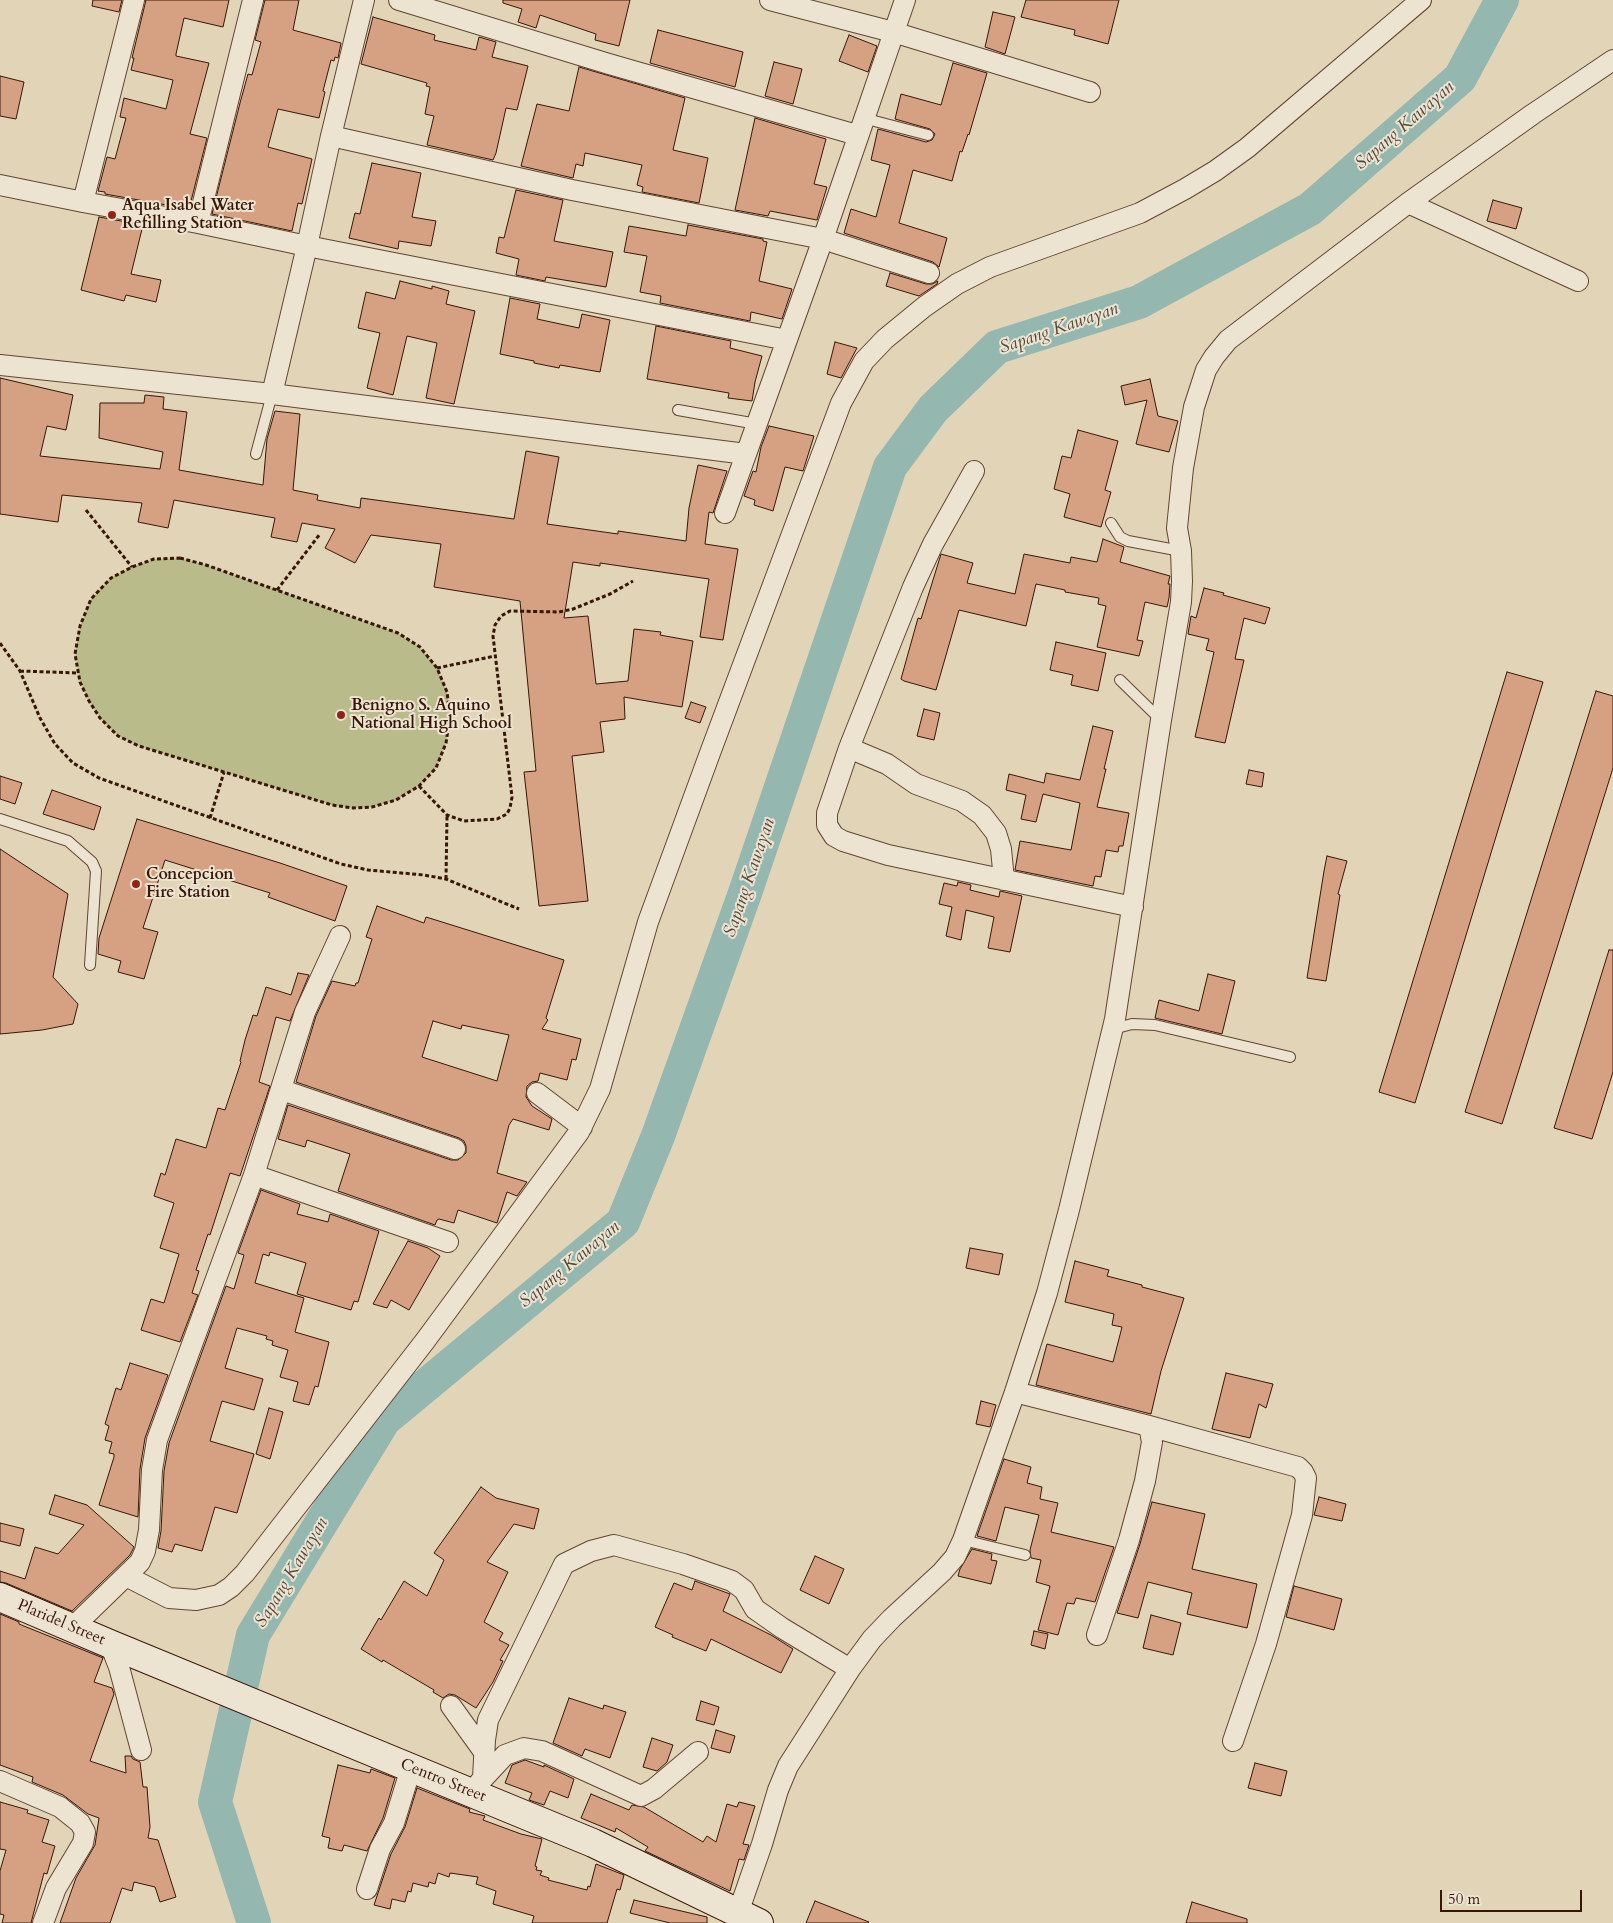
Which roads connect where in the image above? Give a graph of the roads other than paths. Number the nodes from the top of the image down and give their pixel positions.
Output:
1 (134, 0) edge
2 (253, 0) edge
3 (364, 0) edge
4 (399, 0) edge
5 (770, 0) edge
6 (905, 0) edge
7 (1421, 0) edge
8 (893, 32) junction
9 (1613, 60) edge
10 (1090, 92) dead end
11 (860, 127) junction
12 (928, 135) dead end
13 (331, 136) junction
14 (0, 185) edge
15 (83, 202) junction
16 (1408, 204) junction
17 (198, 222) junction
18 (823, 239) junction
19 (308, 246) junction
20 (928, 273) dead end
21 (1578, 281) dead end
22 (787, 340) junction
23 (0, 365) edge
24 (272, 394) junction
25 (678, 410) dead end
26 (757, 424) junction
27 (256, 454) dead end
28 (746, 454) junction
29 (974, 471) dead end
30 (725, 513) dead end
31 (1112, 523) dead end
32 (1181, 551) junction
33 (1120, 680) dead end
34 (1161, 720) junction
35 (849, 748) junction
36 (0, 819) edge
37 (1004, 880) junction
38 (1133, 907) junction
39 (340, 936) dead end
40 (90, 965) dead end
41 (1113, 1029) junction
42 (1290, 1056) dead end
43 (282, 1090) junction
44 (537, 1093) dead end
45 (582, 1127) junction
46 (455, 1149) dead end
47 (254, 1175) junction
48 (448, 1242) dead end
49 (1015, 1392) junction
50 (1149, 1426) junction
51 (963, 1540) junction
52 (1025, 1555) dead end
53 (126, 1576) junction
54 (0, 1597) edge
55 (72, 1628) junction
56 (1098, 1635) dead end
57 (116, 1646) junction
58 (850, 1669) junction
59 (451, 1706) dead end
60 (1233, 1741) dead end
61 (141, 1750) dead end
62 (484, 1752) junction
63 (698, 1752) dead end
64 (411, 1768) junction
65 (0, 1782) edge
66 (477, 1785) junction
67 (368, 1889) dead end
68 (749, 1918) edge
69 (43, 1923) edge

1 - 15 street
2 - 17 street
3 - 13 street
4 - 11 street
5 - 8 street
6 - 8 street
7 - 45 street
8 - 10 street
8 - 11 street
9 - 16 street
11 - 12 lane
11 - 18 street
13 - 18 street
13 - 19 street
14 - 15 street
15 - 17 street
16 - 21 street
16 - 32 street
17 - 19 street
18 - 20 street
18 - 22 street
19 - 22 street
19 - 24 street
22 - 26 street
23 - 24 street
24 - 27 lane
24 - 28 street
25 - 26 lane
26 - 28 street
28 - 30 street
29 - 35 street
31 - 32 lane
32 - 34 street
33 - 34 lane
34 - 38 street
35 - 37 street
35 - 37 street
36 - 40 lane
37 - 38 street
38 - 41 street
39 - 43 street
41 - 42 lane
41 - 49 street
43 - 46 street
43 - 47 street
44 - 45 street
45 - 53 street
47 - 48 street
47 - 53 street
49 - 50 street
49 - 51 street
50 - 56 street
50 - 60 street
51 - 52 lane
51 - 58 street
53 - 55 street
54 - 55 street, Plaridel Street
55 - 57 street, Plaridel Street
57 - 61 street
57 - 64 street, Centro Street
58 - 62 street
58 - 68 street
59 - 62 street
62 - 66 street
63 - 66 street
64 - 66 street, Centro Street
64 - 67 street
65 - 69 street
66 - 68 street, Centro Street

